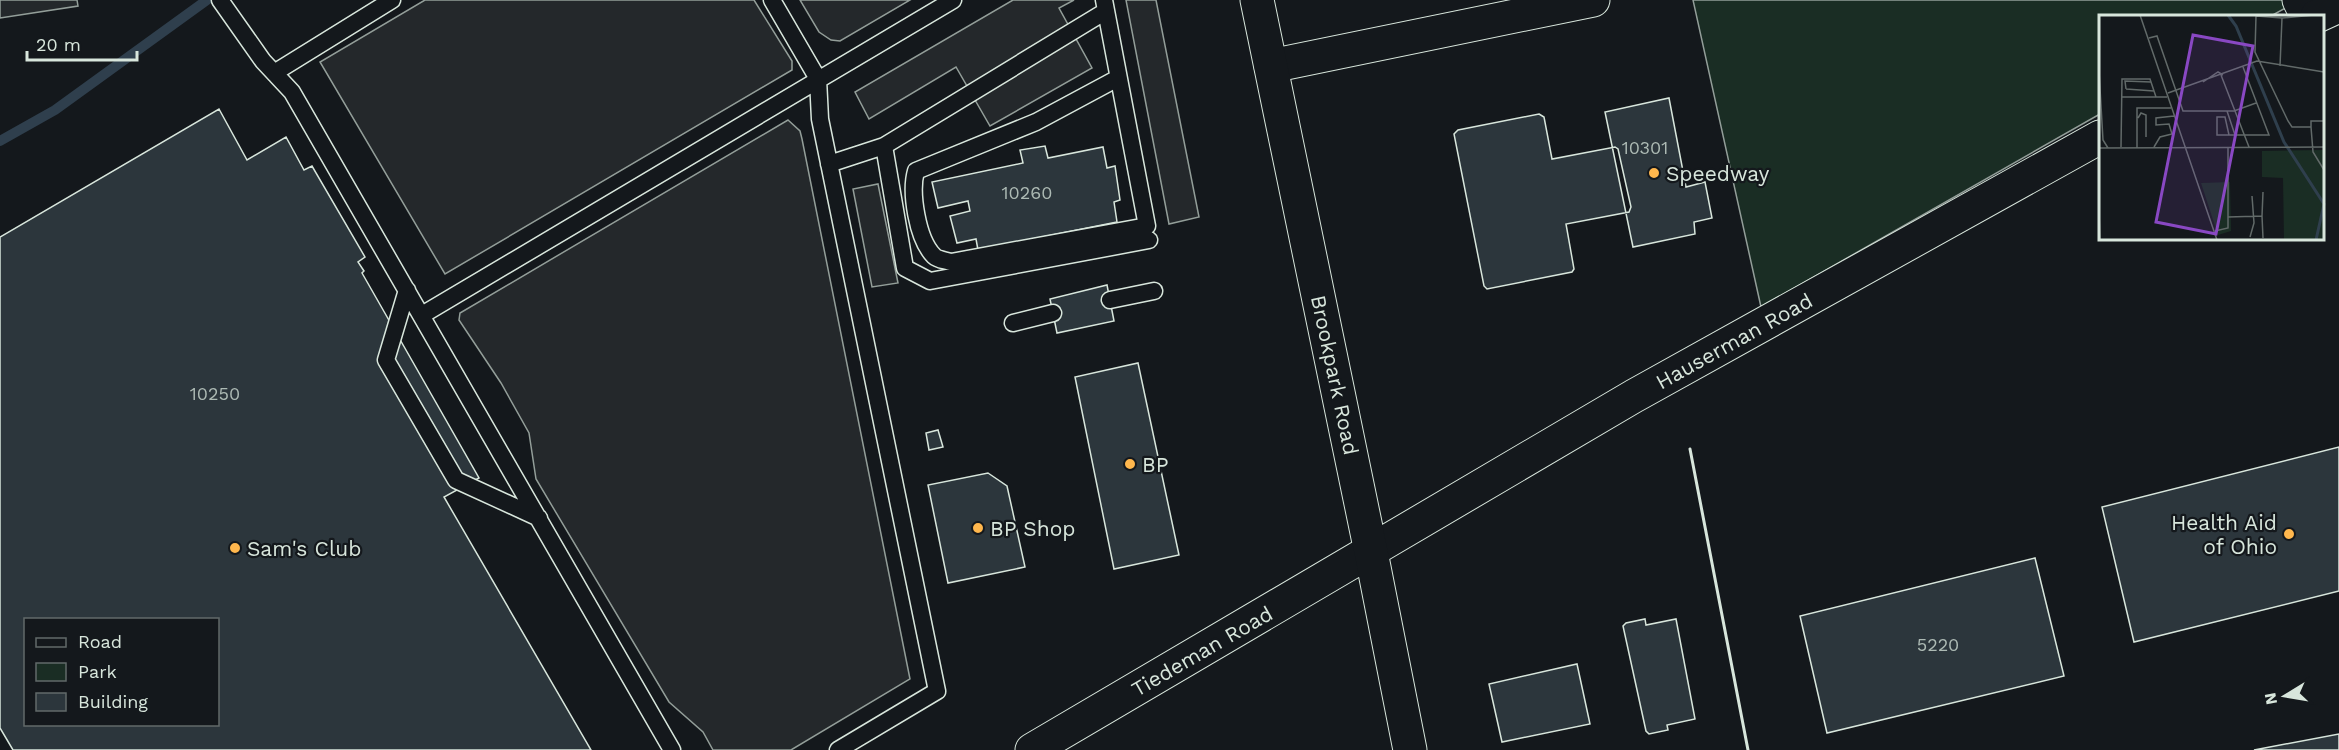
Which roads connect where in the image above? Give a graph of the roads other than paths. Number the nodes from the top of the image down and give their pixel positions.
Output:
1 (220, 0) edge
2 (392, 0) edge
3 (772, 0) edge
4 (952, 0) edge
5 (1257, 0) edge
6 (1593, 0) edge
7 (2299, 0) edge
8 (1105, 6) edge
9 (2339, 6) edge
10 (2306, 15) edge
11 (2319, 15) edge
12 (1271, 66) junction
13 (268, 67) junction
14 (1118, 78) junction
15 (818, 80) junction
16 (2099, 138) edge
17 (884, 146) junction
18 (829, 164) junction
19 (1148, 233) junction
20 (407, 290) junction
21 (1154, 291) dead end
22 (1110, 300) dead end
23 (1053, 313) dead end
24 (422, 315) junction
25 (1013, 323) dead end
26 (539, 518) junction
27 (1371, 552) junction
28 (672, 750) edge
29 (838, 750) edge
30 (1032, 750) edge
31 (1410, 750) edge

1 - 13 lane
2 - 13 lane
3 - 15 lane
4 - 15 lane
5 - 12 main road, Brookpark Road
6 - 12 main road
7 - 10 main road
8 - 14 lane
8 - 17 lane
9 - 11 main road
12 - 27 main road, Brookpark Road
13 - 20 lane
14 - 19 lane
14 - 19 lane
15 - 18 lane
15 - 24 lane
16 - 27 main road, Hauserman Road
17 - 18 lane
17 - 19 lane
18 - 29 lane
20 - 24 lane
20 - 26 lane
21 - 22 lane
23 - 25 lane
24 - 26 lane
26 - 28 lane
27 - 30 main road, Tiedeman Road
27 - 31 main road, Brookpark Road

